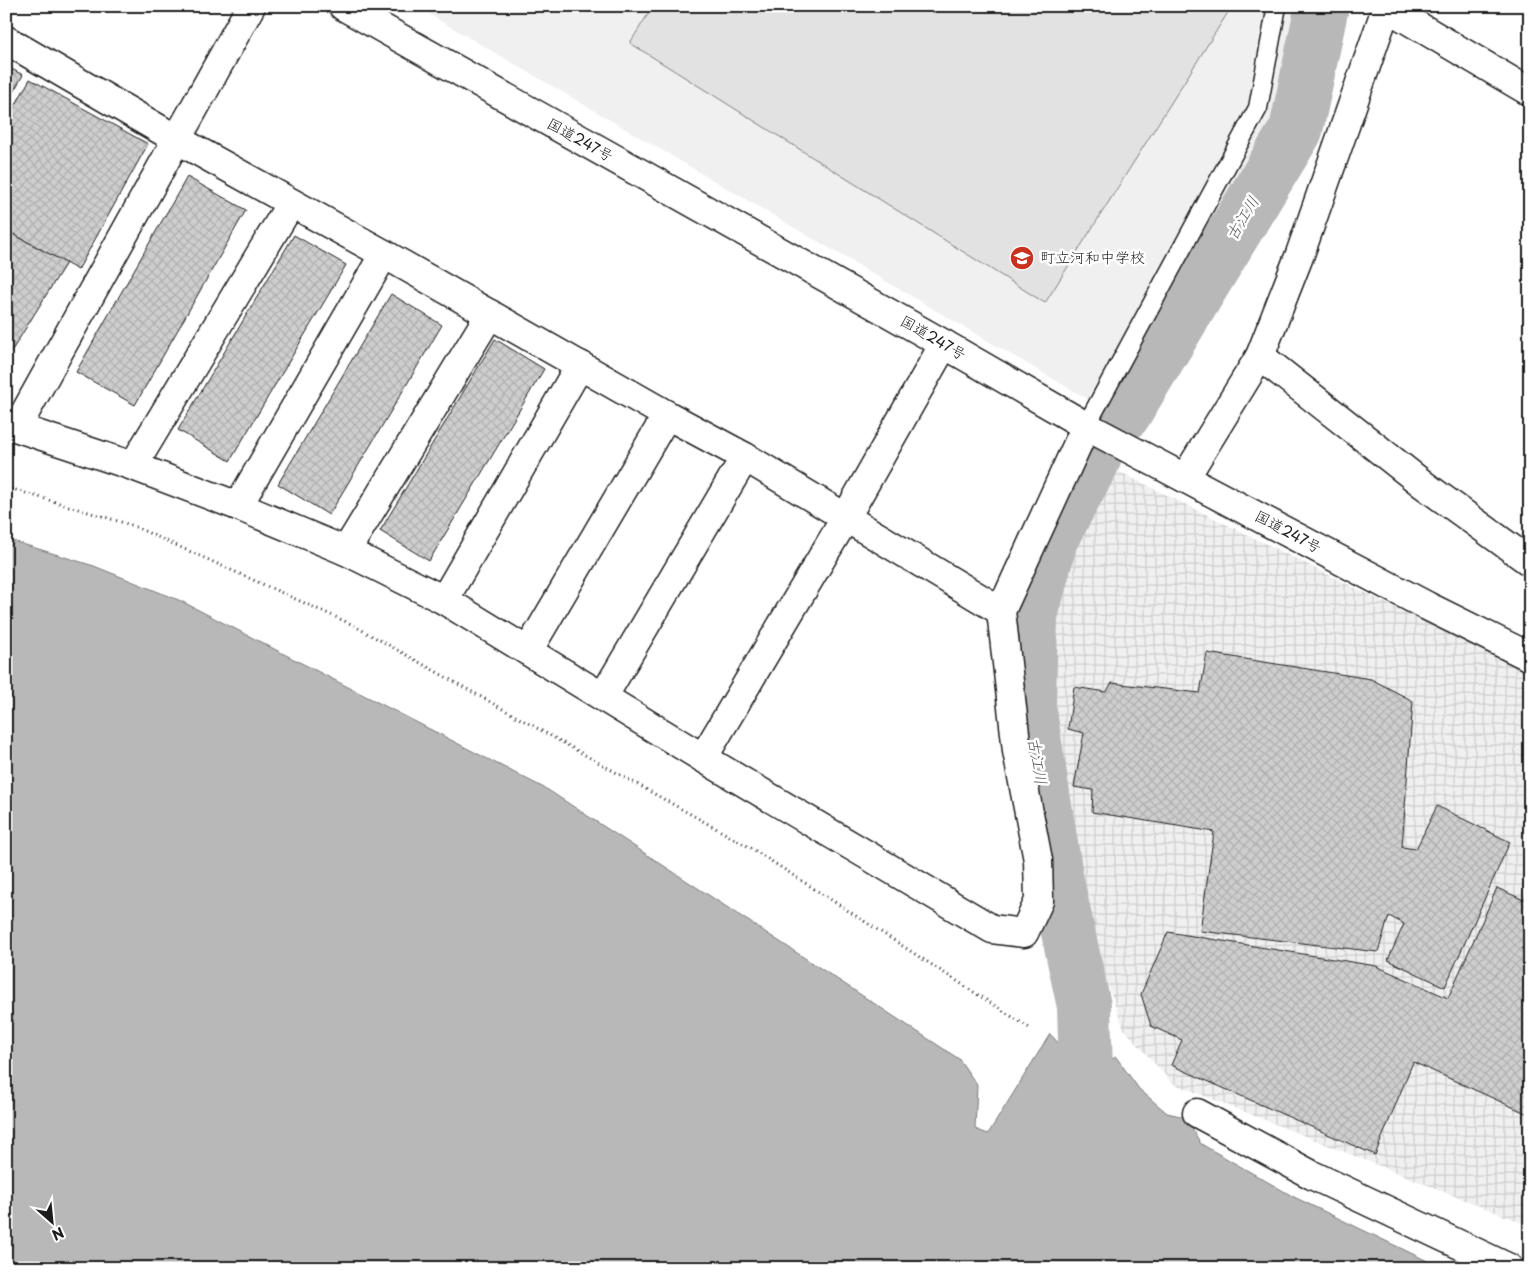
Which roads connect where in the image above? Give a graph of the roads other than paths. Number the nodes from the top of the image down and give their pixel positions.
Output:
1 (251, 6) edge
2 (343, 6) edge
3 (1277, 6) edge
4 (1386, 7) edge
5 (6, 40) edge
6 (1530, 92) edge
7 (178, 140) junction
8 (291, 203) junction
9 (384, 254) junction
10 (490, 314) junction
11 (944, 344) junction
12 (1260, 356) junction
13 (580, 365) junction
14 (667, 415) junction
15 (12, 426) edge
16 (1086, 426) junction
17 (745, 457) junction
18 (133, 466) junction
19 (1185, 478) junction
20 (238, 506) junction
21 (846, 518) junction
22 (346, 551) junction
23 (1530, 562) edge
24 (444, 600) junction
25 (1001, 610) junction
26 (528, 651) junction
27 (1530, 657) edge
28 (603, 696) junction
29 (704, 758) junction
30 (1196, 1113) dead end
31 (1509, 1268) edge

1 - 7 main road
2 - 11 main road, 国道247号
3 - 16 lane
4 - 6 main road
4 - 12 main road
5 - 7 main road
7 - 8 main road
7 - 15 main road
8 - 9 main road
8 - 18 main road
9 - 10 main road
9 - 20 main road
10 - 13 main road
10 - 22 main road
11 - 16 main road, 国道247号
11 - 21 main road
12 - 19 main road
12 - 23 main road
13 - 14 main road
13 - 24 main road
14 - 17 main road
14 - 26 main road
15 - 18 main road
16 - 19 main road, 国道247号
16 - 25 main road
17 - 21 main road
17 - 28 main road
18 - 20 main road
19 - 27 main road, 国道247号
20 - 22 main road
21 - 25 main road
21 - 29 main road
22 - 24 main road
24 - 26 main road
25 - 29 main road
26 - 28 main road
28 - 29 main road
30 - 31 main road

